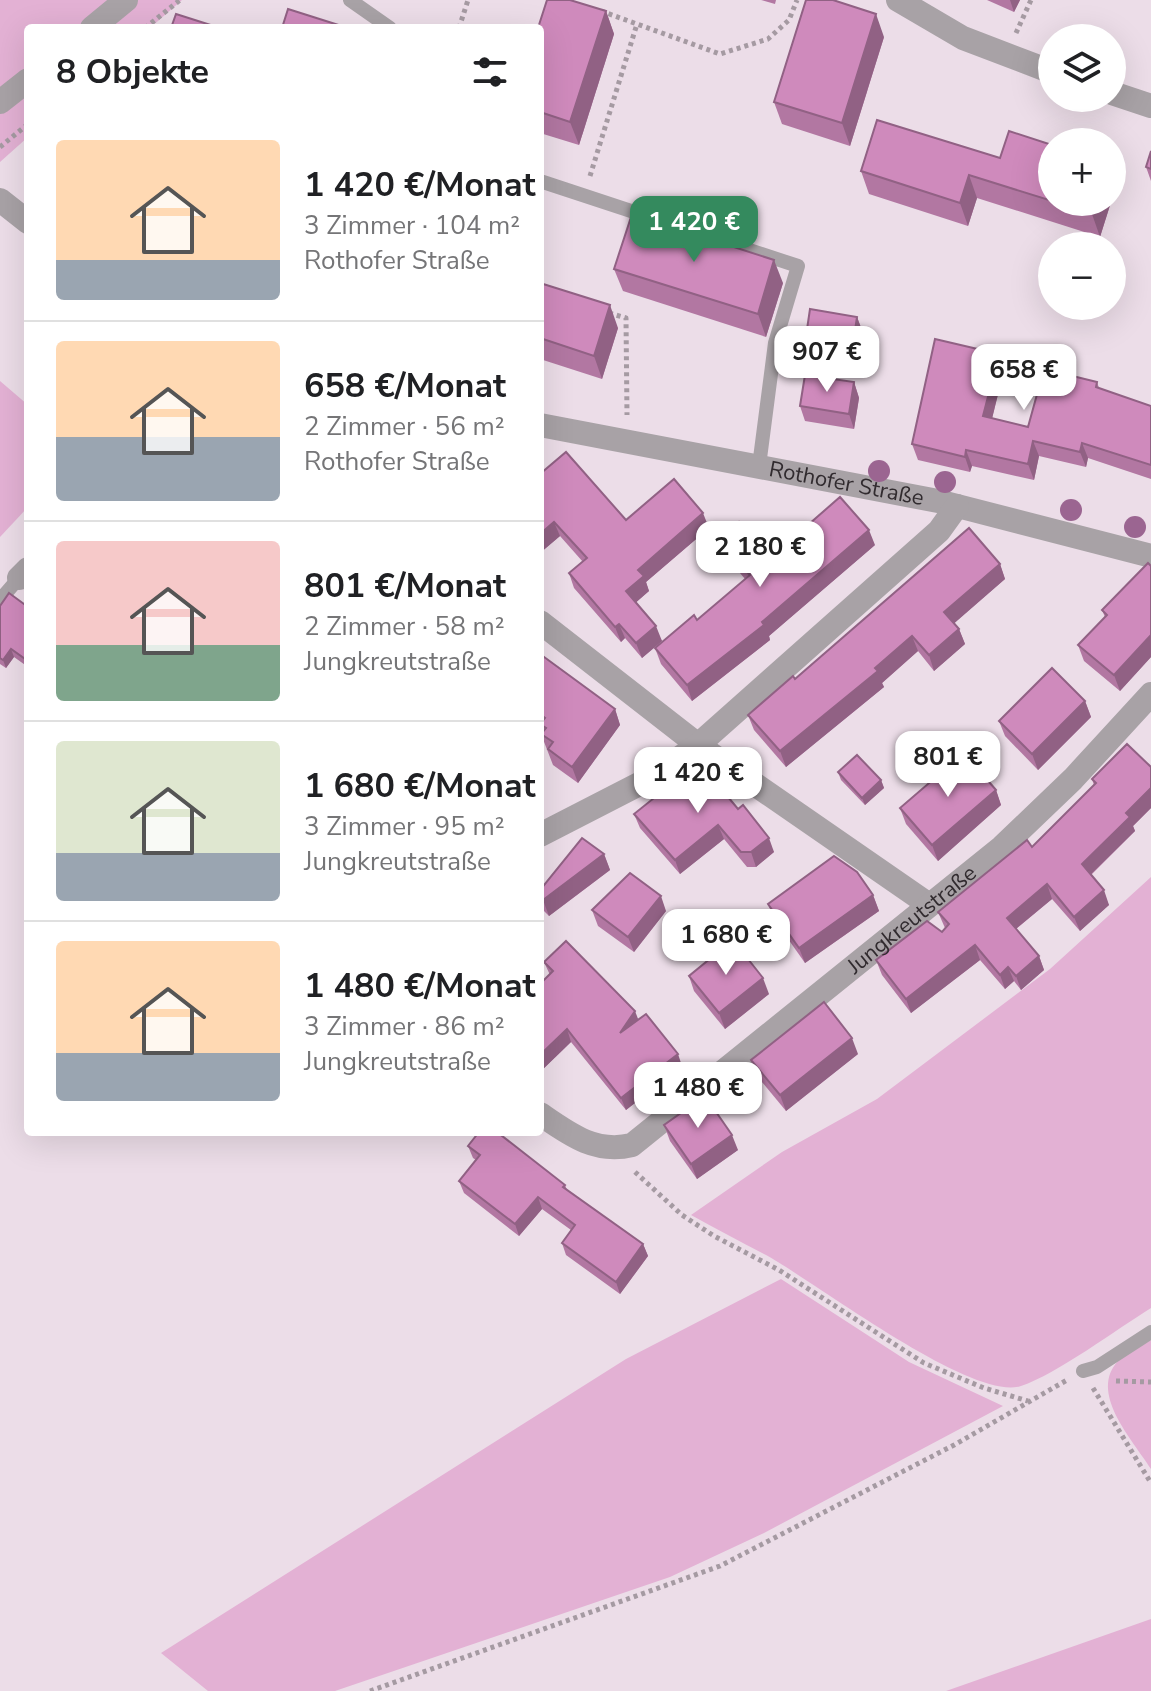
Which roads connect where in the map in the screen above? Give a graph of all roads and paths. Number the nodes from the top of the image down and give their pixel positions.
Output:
1 (126, 0) edge
2 (180, 0) edge
3 (350, 0) edge
4 (468, 0) edge
5 (797, 0) edge
6 (898, 0) edge
7 (597, 10) edge
8 (97, 24) edge
9 (150, 24) edge
10 (384, 24) edge
11 (460, 24) edge
12 (637, 24) junction
13 (1038, 67) edge
14 (24, 83) edge
15 (1126, 98) edge
16 (0, 102) edge
17 (1151, 106) edge
18 (24, 127) edge
19 (0, 147) edge
20 (544, 182) edge
21 (584, 196) junction
22 (0, 200) edge
23 (24, 219) edge
24 (597, 309) edge
25 (544, 426) edge
26 (628, 442) junction
27 (759, 466) junction
28 (957, 506) junction
29 (1151, 556) edge
30 (24, 578) edge
31 (0, 600) edge
32 (544, 625) edge
33 (1151, 694) edge
34 (698, 745) junction
35 (544, 833) edge
36 (928, 904) junction
37 (544, 1117) edge
38 (615, 1149) junction
39 (1151, 1332) edge
40 (1083, 1371) junction
41 (1151, 1382) edge
42 (1091, 1385) junction
43 (1028, 1402) junction
44 (1151, 1483) edge
45 (370, 1691) edge

1 - 8 street
2 - 9 path
3 - 10 lane
4 - 11 path
5 - 12 path
6 - 13 street
7 - 12 path
12 - 21 path
14 - 16 street
15 - 17 street
18 - 19 path
20 - 21 lane
21 - 27 lane
22 - 23 street
24 - 26 path
25 - 26 street, Rothofer Straße
26 - 27 street, Rothofer Straße
27 - 28 street, Rothofer Straße
28 - 29 street, Rothofer Straße
28 - 34 street
30 - 31 lane
32 - 34 street
33 - 36 street, Jungkreutstraße
34 - 35 street
34 - 36 street
36 - 38 street, Jungkreutstraße
37 - 38 street
38 - 43 path
39 - 40 lane
40 - 42 path
40 - 43 path
41 - 42 path
42 - 44 path
43 - 45 path

